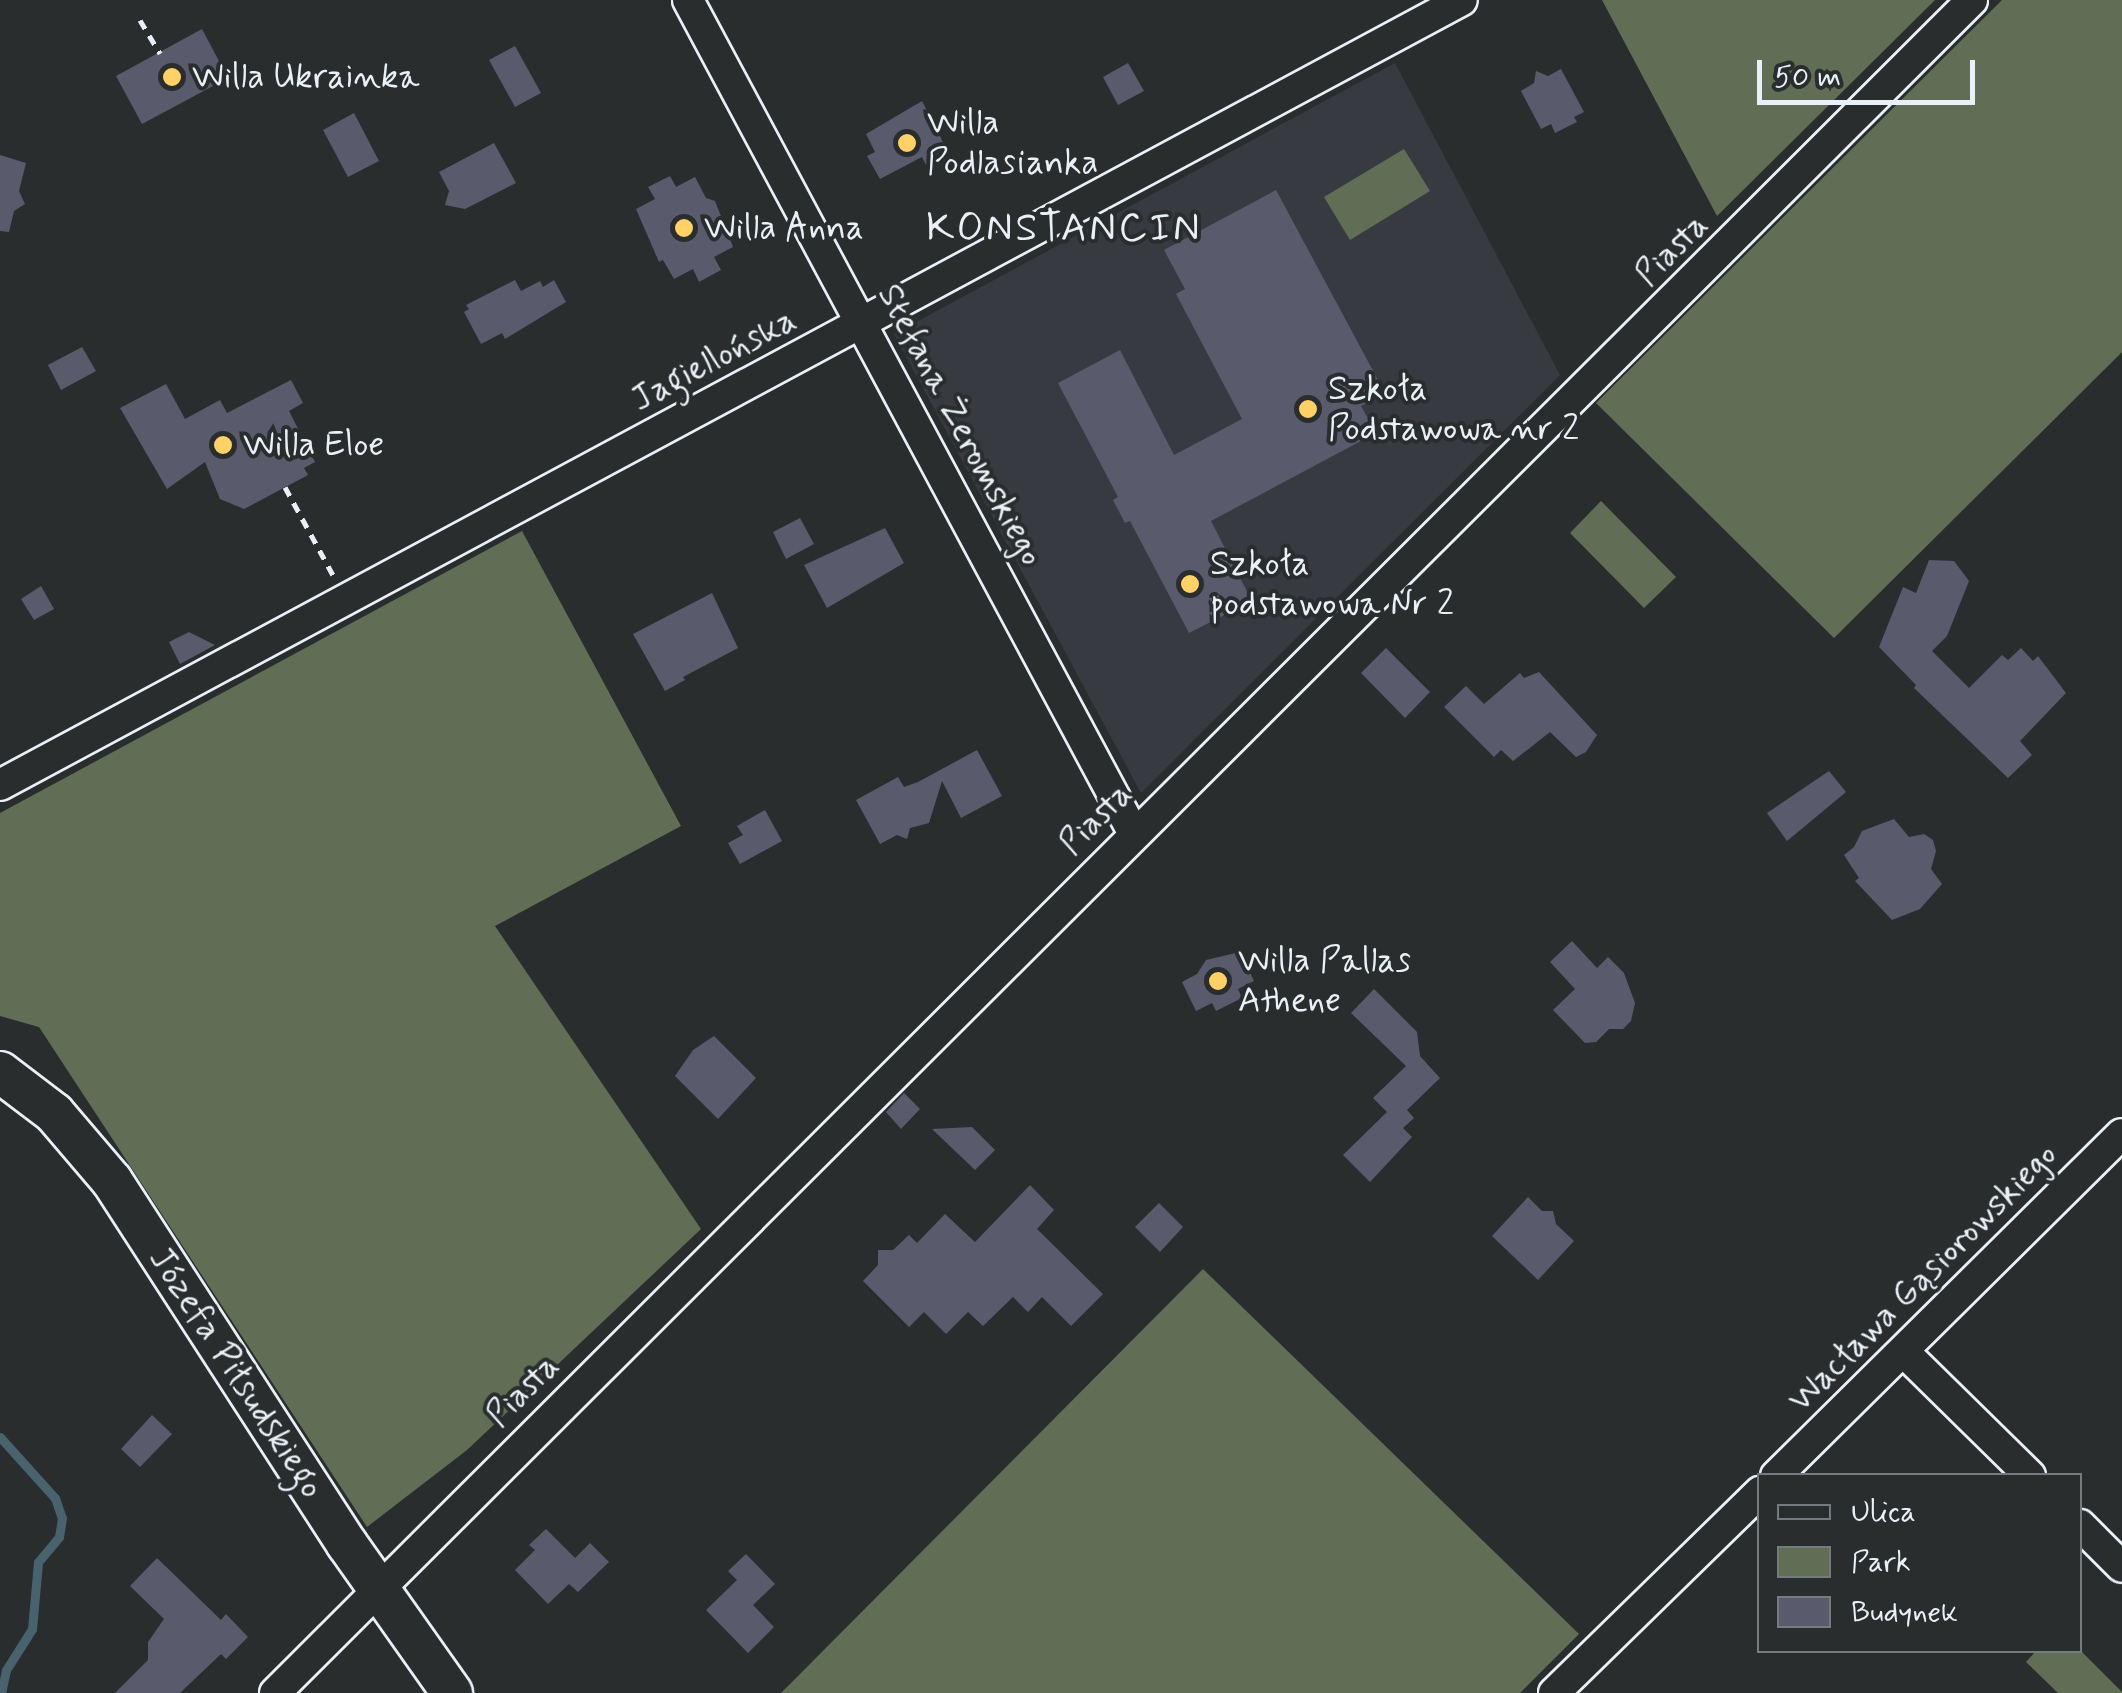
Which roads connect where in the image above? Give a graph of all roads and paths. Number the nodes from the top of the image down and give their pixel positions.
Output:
1 (688, 0) edge
2 (1462, 0) edge
3 (1972, 0) edge
4 (140, 20) dead end
5 (160, 53) dead end
6 (864, 323) junction
7 (284, 487) dead end
8 (336, 580) dead end
9 (0, 784) edge
10 (1134, 834) junction
11 (0, 1072) edge
12 (2122, 1134) edge
13 (1903, 1351) junction
14 (1779, 1473) edge
15 (2027, 1473) edge
16 (1757, 1495) edge
17 (2082, 1527) edge
18 (2122, 1566) edge
19 (378, 1588) junction
20 (274, 1693) edge
21 (452, 1693) edge
22 (1554, 1693) edge

1 - 6 street, Stefana Żeromskiego
2 - 6 street, Jagiellońska
3 - 10 street, Piasta
4 - 5 path
6 - 9 street, Jagiellońska
6 - 10 street, Stefana Żeromskiego
7 - 8 path
10 - 19 street, Piasta
11 - 19 street, Józefa Piłsudskiego
12 - 13 street, Wacława Gąsiorowskiego
13 - 14 street, Wacława Gąsiorowskiego
13 - 15 street
16 - 22 street
17 - 18 street
19 - 20 street, Piasta
19 - 21 street, Józefa Piłsudskiego

